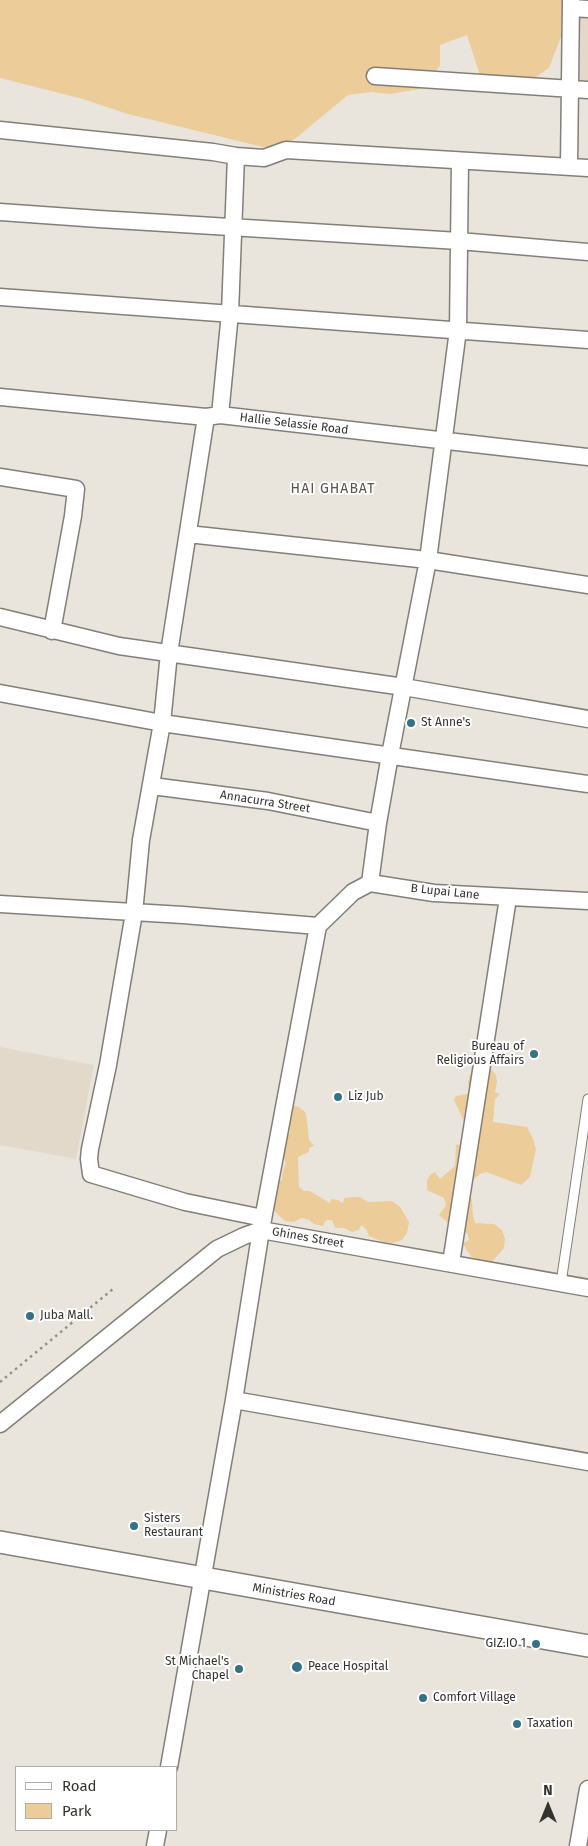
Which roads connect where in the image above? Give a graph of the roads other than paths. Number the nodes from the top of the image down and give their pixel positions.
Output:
1 (571, 4) edge
2 (588, 9) edge
3 (374, 76) dead end
4 (570, 89) junction
5 (588, 90) edge
6 (0, 130) edge
7 (236, 156) junction
8 (460, 161) junction
9 (569, 166) junction
10 (588, 168) edge
11 (0, 212) edge
12 (234, 227) junction
13 (459, 241) junction
14 (588, 252) edge
15 (0, 297) edge
16 (230, 313) junction
17 (458, 330) junction
18 (588, 340) edge
19 (0, 397) edge
20 (213, 416) junction
21 (443, 441) junction
22 (588, 457) edge
23 (0, 477) edge
24 (188, 534) junction
25 (428, 560) junction
26 (588, 585) edge
27 (0, 617) edge
28 (52, 631) junction
29 (169, 653) junction
30 (404, 687) junction
31 (0, 693) edge
32 (588, 719) edge
33 (162, 723) junction
34 (390, 755) junction
35 (588, 784) edge
36 (152, 786) junction
37 (378, 823) junction
38 (370, 883) junction
39 (508, 898) junction
40 (588, 902) edge
41 (0, 904) edge
42 (134, 912) junction
43 (318, 926) junction
44 (588, 1100) edge
45 (262, 1224) junction
46 (451, 1263) junction
47 (561, 1283) junction
48 (588, 1288) edge
49 (234, 1400) junction
50 (0, 1424) edge
51 (588, 1462) edge
52 (0, 1542) edge
53 (202, 1579) junction
54 (588, 1646) edge
55 (169, 1766) edge
56 (588, 1789) edge
57 (158, 1831) edge
58 (155, 1846) edge
59 (578, 1846) edge

1 - 2 street
1 - 4 street
3 - 4 street
4 - 5 street
4 - 9 street
6 - 7 street
7 - 8 street
7 - 12 street
8 - 9 street
8 - 13 street
9 - 10 street
11 - 12 street
12 - 13 street
12 - 16 street
13 - 14 street
13 - 17 street
15 - 16 street
16 - 17 street
16 - 20 street
17 - 18 street
17 - 21 street
19 - 20 street, Hallie Selassie Road
20 - 21 street, Hallie Selassie Road
20 - 24 street
21 - 22 street, Hallie Selassie Road
21 - 25 street
23 - 28 street
24 - 25 street
24 - 29 street
25 - 26 street
25 - 30 street
27 - 28 street
28 - 29 street
29 - 30 street
29 - 33 street
30 - 32 street
30 - 34 street
31 - 33 street
33 - 34 street
33 - 36 street
34 - 35 street
34 - 37 street
36 - 37 street, Annacurra Street
36 - 42 street
37 - 38 street
38 - 39 street, B Lupai Lane
38 - 43 street
39 - 40 street, B Lupai Lane
39 - 46 street
41 - 42 street
42 - 43 street
42 - 45 street
43 - 45 street
44 - 47 lane
45 - 46 street, Ghines Street
45 - 49 street
45 - 50 street, Ghines Street
46 - 47 street, Ghines Street
47 - 48 street, Ghines Street
49 - 51 street
49 - 53 street
52 - 53 street, Ministries Road
53 - 54 street, Ministries Road
53 - 55 street
56 - 59 street
57 - 58 street

